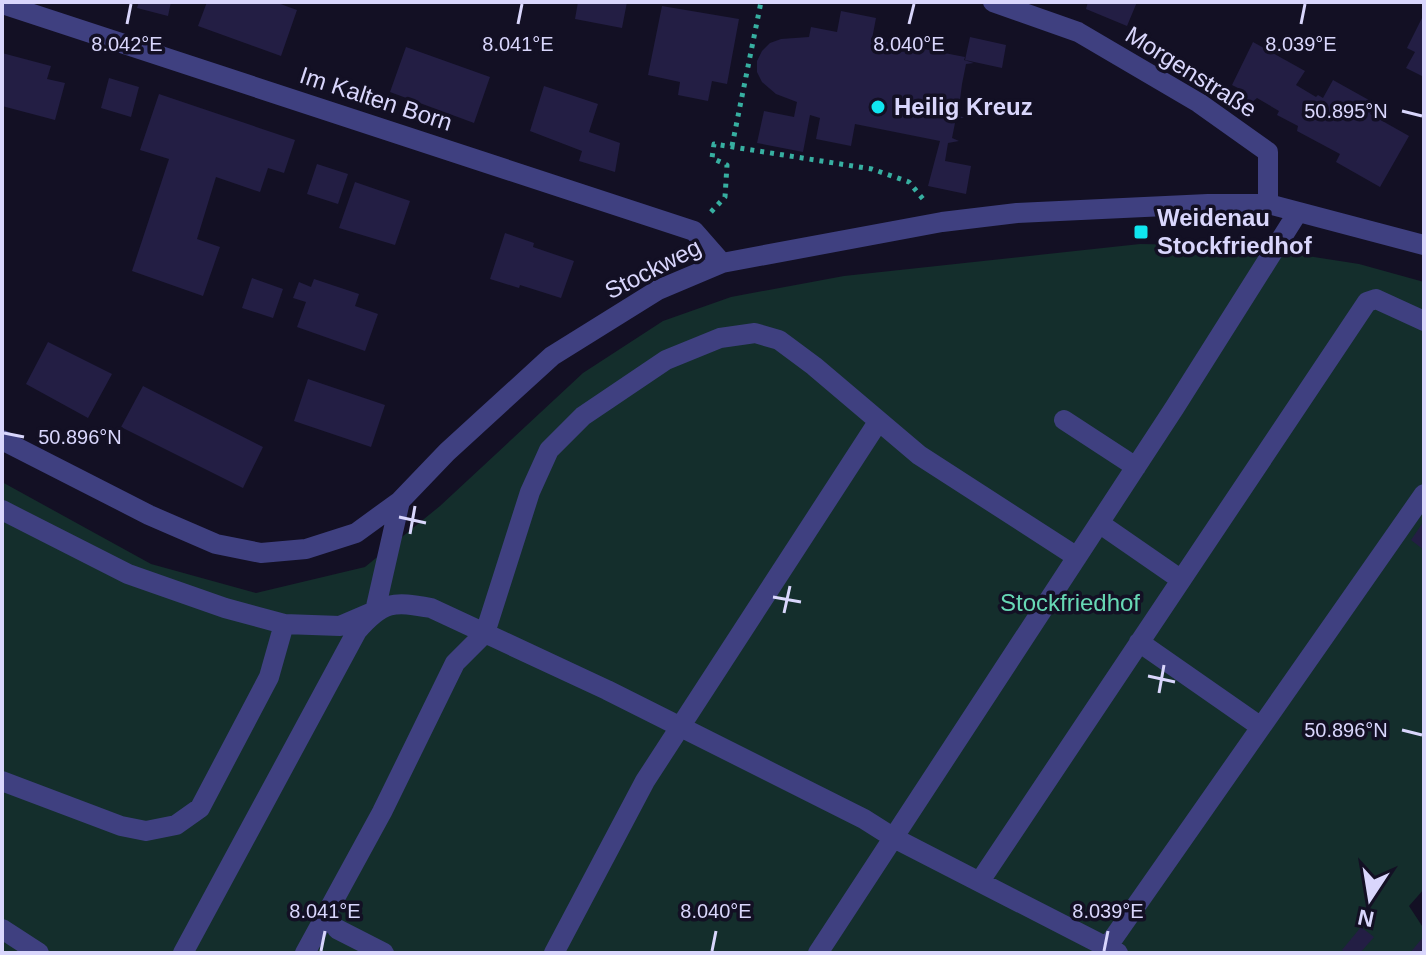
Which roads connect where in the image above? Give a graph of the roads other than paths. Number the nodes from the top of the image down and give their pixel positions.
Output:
1 (993, 2) edge
2 (2, 4) edge
3 (1268, 204) junction
4 (1298, 212) junction
5 (1424, 245) edge
6 (722, 263) junction
7 (1424, 321) edge
8 (1064, 420) dead end
9 (878, 422) junction
10 (2, 440) edge
11 (1136, 467) junction
12 (1424, 494) edge
13 (400, 501) junction
14 (2, 510) edge
15 (1099, 523) junction
16 (1077, 557) junction
17 (1180, 579) junction
18 (375, 611) junction
19 (284, 624) junction
20 (485, 633) junction
21 (1139, 642) junction
22 (680, 727) junction
23 (1261, 727) junction
24 (2, 781) edge
25 (894, 838) junction
26 (980, 881) junction
27 (2, 929) edge
28 (337, 929) dead end
29 (1109, 951) edge
30 (39, 953) edge
31 (183, 953) edge
32 (305, 953) edge
33 (384, 953) edge
34 (554, 953) edge
35 (818, 953) edge

1 - 3 street, Morgenstraße
2 - 6 street, Im Kalten Born
3 - 4 street, Stockweg
3 - 6 street, Stockweg
4 - 5 street, Stockweg
4 - 11 street
6 - 13 street, Stockweg
7 - 17 street
8 - 11 street
9 - 16 street
9 - 20 street
9 - 22 street
10 - 13 street, Stockweg
11 - 15 street
12 - 23 street
13 - 18 street
14 - 19 street
15 - 16 street
15 - 17 street
16 - 25 street
17 - 21 street
18 - 19 street
18 - 20 street
18 - 31 street
19 - 24 street
20 - 22 street
20 - 32 street
21 - 23 street
21 - 26 street
22 - 25 street
22 - 34 street
23 - 29 street
25 - 26 street
25 - 35 street
26 - 29 street
27 - 30 street
28 - 33 street

